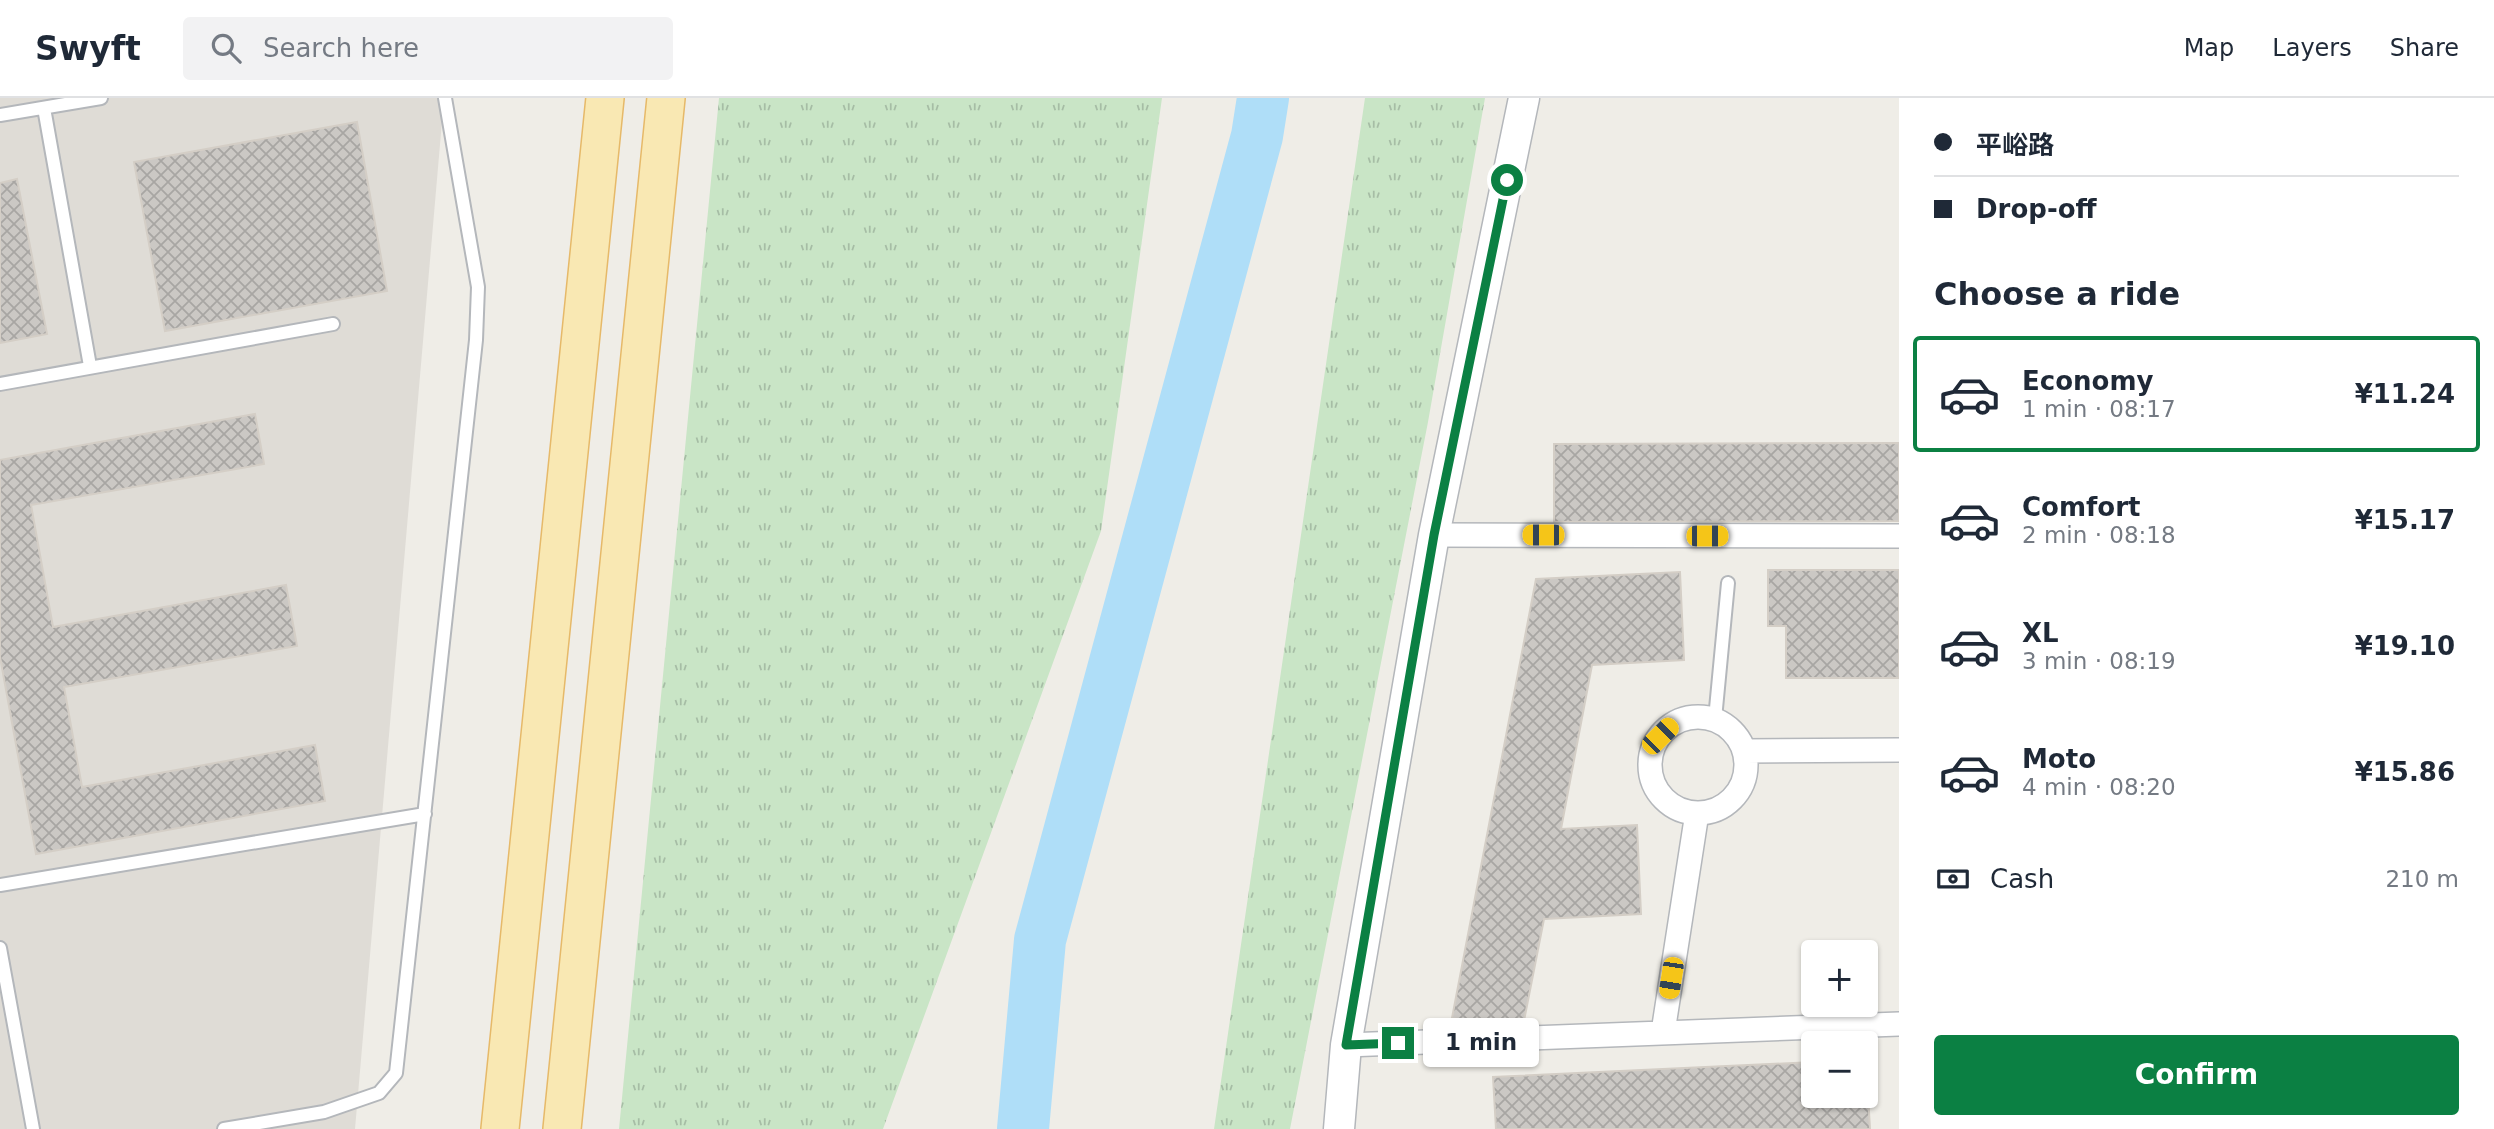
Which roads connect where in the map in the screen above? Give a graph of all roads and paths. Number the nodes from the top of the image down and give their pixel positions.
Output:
1 (101, 98) edge
2 (445, 98) edge
3 (605, 98) edge
4 (666, 98) edge
5 (1524, 98) edge
6 (44, 108) junction
7 (0, 115) edge
8 (333, 324) dead end
9 (90, 366) junction
10 (0, 384) edge
11 (1434, 535) junction
12 (1899, 536) edge
13 (1728, 583) dead end
14 (1715, 719) junction
15 (1899, 750) edge
16 (1745, 751) junction
17 (1697, 813) junction
18 (425, 814) junction
19 (0, 885) edge
20 (0, 948) edge
21 (1899, 1024) edge
22 (1663, 1032) junction
23 (1346, 1045) junction
24 (33, 1129) edge
25 (224, 1129) edge
26 (500, 1129) edge
27 (562, 1129) edge
28 (1339, 1129) edge

1 - 6 lane
2 - 18 lane
3 - 26 main road
4 - 27 main road
5 - 11 street
6 - 7 lane
6 - 9 lane
8 - 9 lane
9 - 10 lane
11 - 12 street
11 - 23 street
13 - 14 lane
14 - 16 street
14 - 17 street
15 - 16 street
16 - 17 street
17 - 22 street
18 - 19 lane
18 - 25 lane
20 - 24 lane
21 - 22 street
22 - 23 street
23 - 28 street

